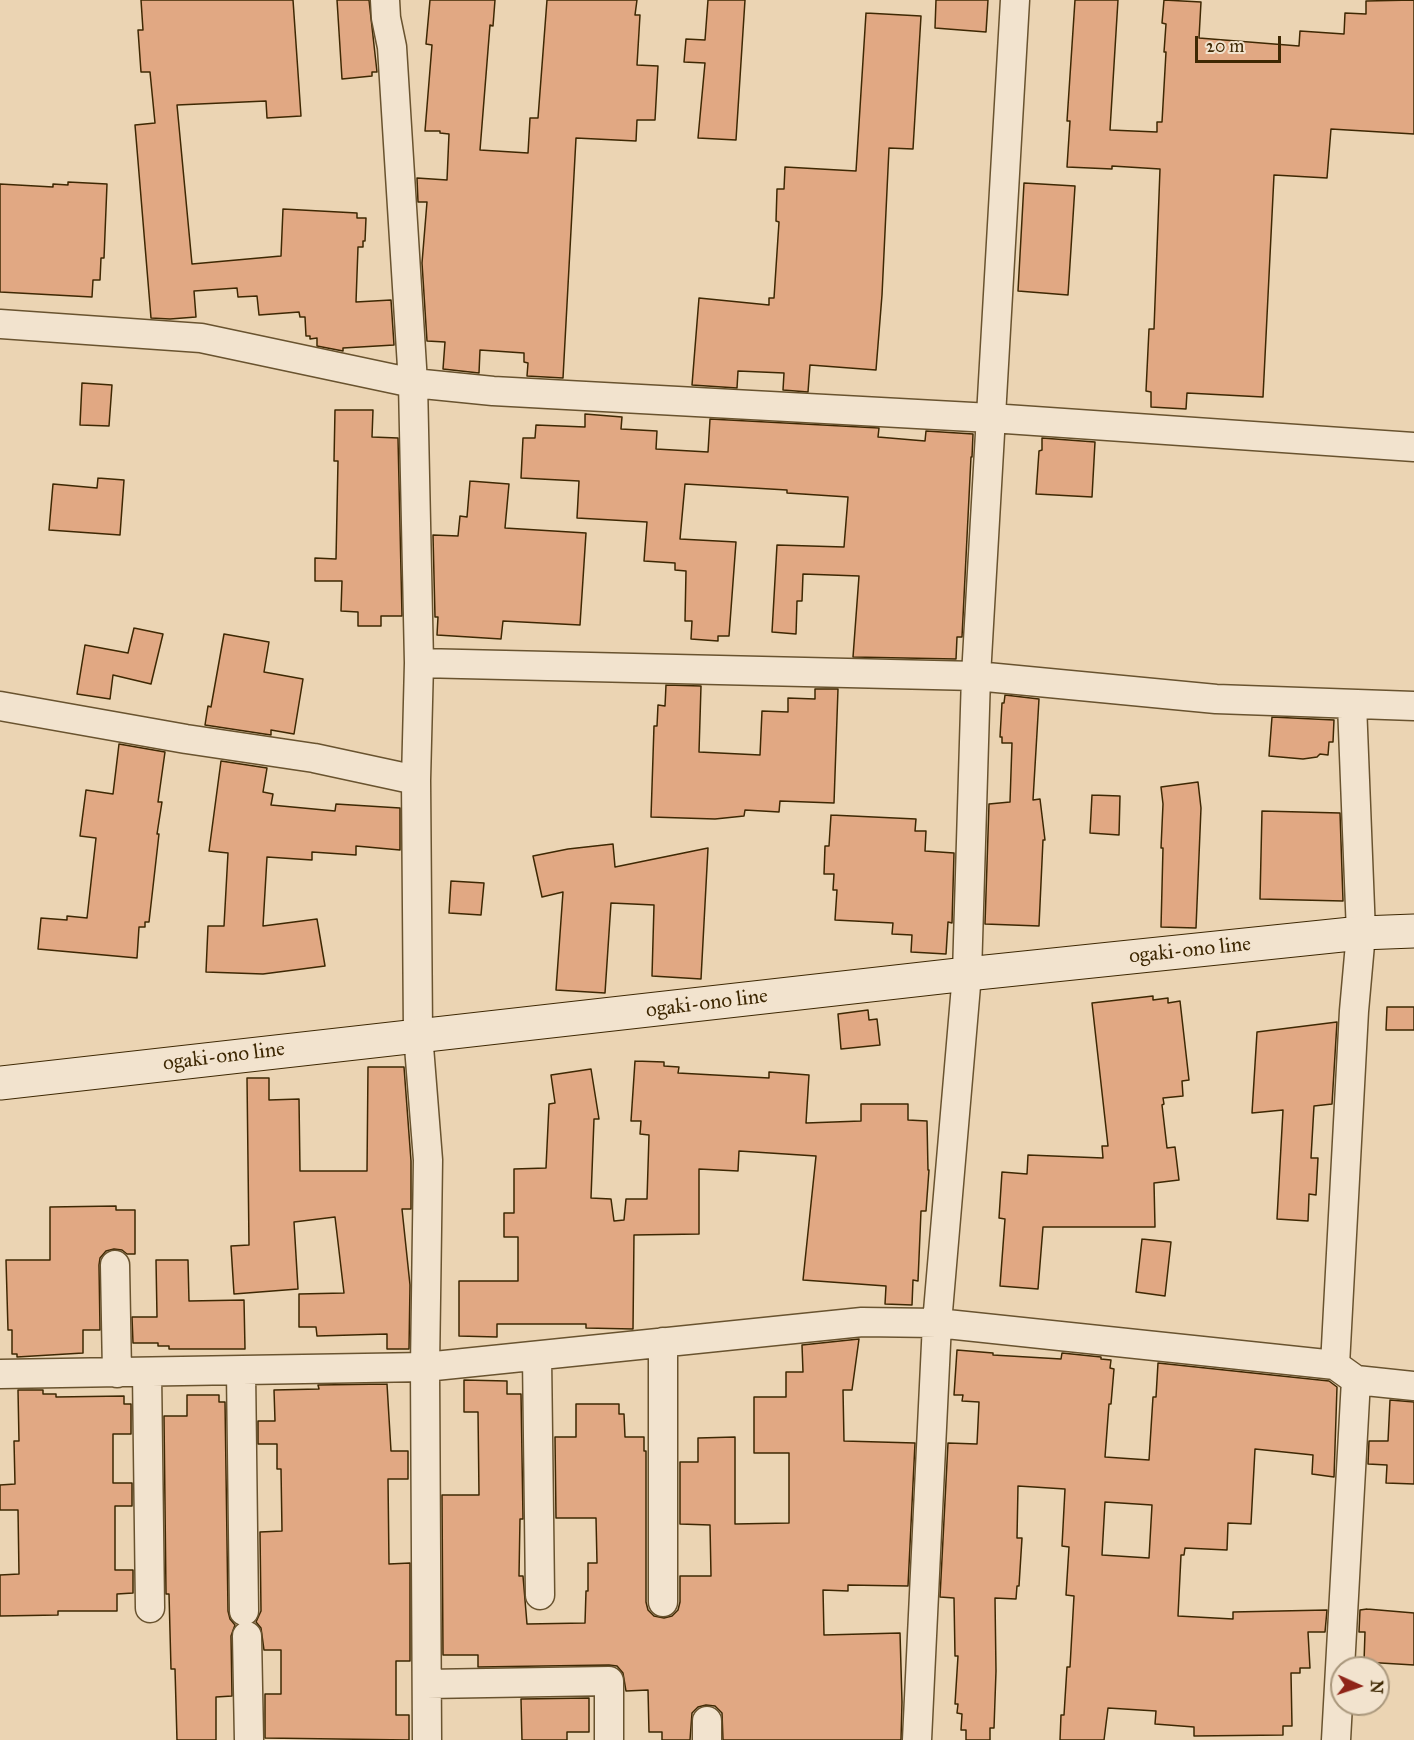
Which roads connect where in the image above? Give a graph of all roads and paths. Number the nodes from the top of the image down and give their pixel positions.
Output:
1 (385, 0) edge
2 (1015, 0) edge
3 (0, 324) edge
4 (413, 383) junction
5 (991, 418) junction
6 (1414, 447) edge
7 (419, 663) junction
8 (976, 676) junction
9 (1352, 704) junction
10 (0, 706) edge
11 (1414, 706) edge
12 (416, 780) junction
13 (1414, 931) edge
14 (1361, 933) junction
15 (967, 974) junction
16 (418, 1035) junction
17 (0, 1083) edge
18 (115, 1265) dead end
19 (937, 1323) junction
20 (663, 1342) junction
21 (537, 1356) junction
22 (425, 1367) junction
23 (241, 1371) junction
24 (117, 1372) junction
25 (147, 1372) junction
26 (1345, 1372) junction
27 (0, 1374) edge
28 (1414, 1386) edge
29 (540, 1595) dead end
30 (663, 1602) dead end
31 (150, 1608) dead end
32 (427, 1684) junction
33 (249, 1740) edge
34 (427, 1740) edge
35 (609, 1740) edge
36 (917, 1740) edge
37 (1336, 1740) edge

1 - 4 street
2 - 5 street
3 - 4 street
4 - 5 street
4 - 7 street
5 - 6 street
5 - 8 street
7 - 8 street
7 - 12 street
8 - 9 street
8 - 15 street
9 - 11 street
9 - 14 street
10 - 12 street
12 - 16 street
13 - 14 main road, ogaki-ono line
14 - 15 main road, ogaki-ono line
14 - 26 street
15 - 16 main road, ogaki-ono line
15 - 19 street
16 - 17 main road, ogaki-ono line
16 - 22 street
18 - 24 street
19 - 20 street
19 - 26 street
19 - 36 street
20 - 21 street
20 - 30 street
21 - 22 street
21 - 29 street
22 - 23 street
22 - 32 street
23 - 25 street
23 - 33 street
24 - 25 street
24 - 27 street
25 - 31 street
26 - 28 street
26 - 37 street
32 - 34 street
32 - 35 street

